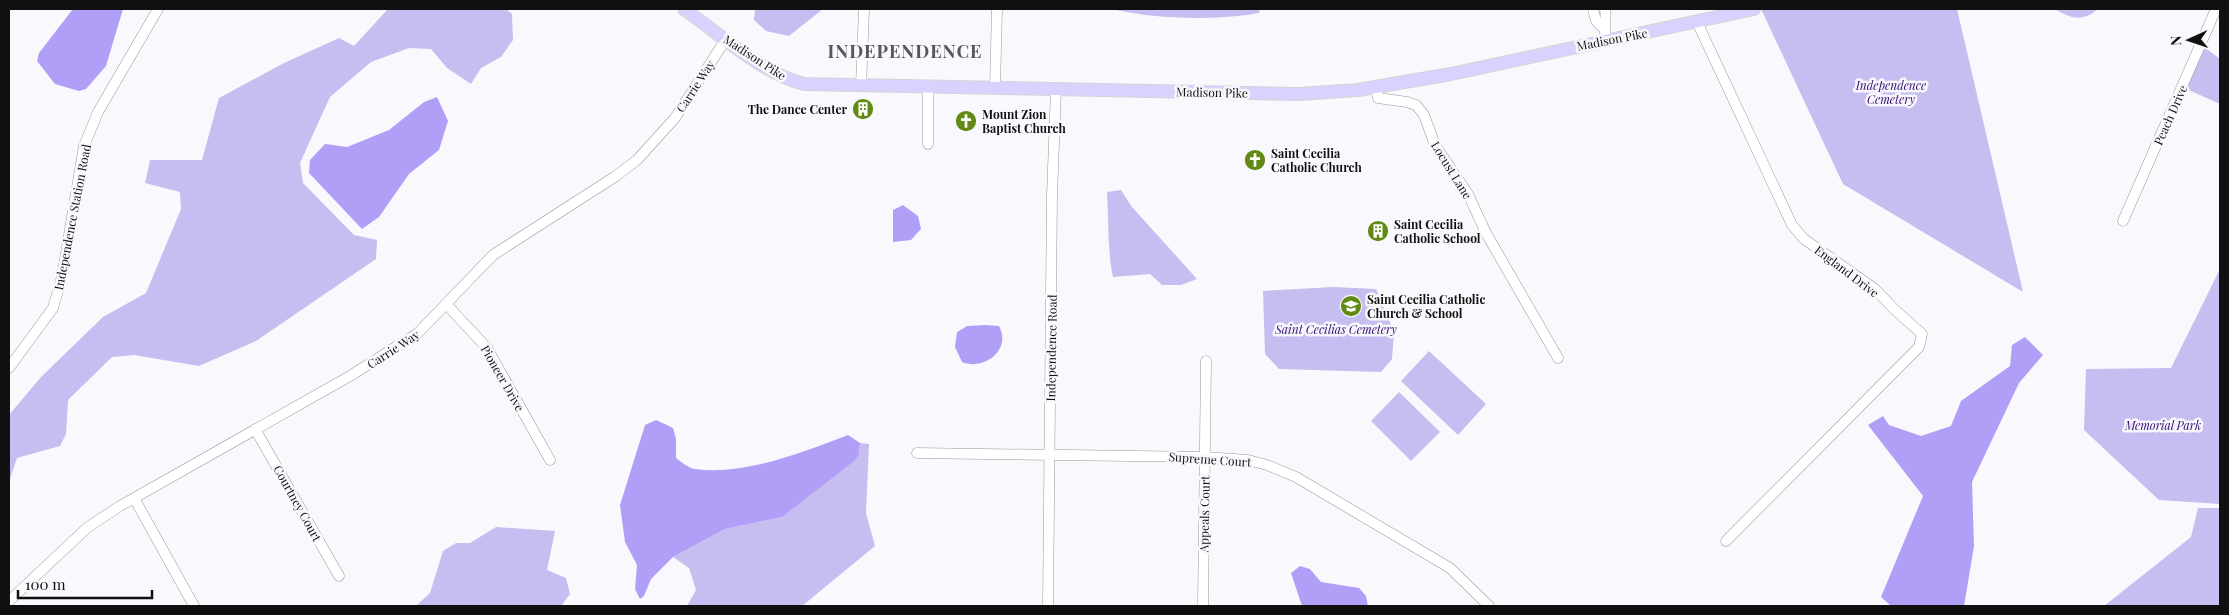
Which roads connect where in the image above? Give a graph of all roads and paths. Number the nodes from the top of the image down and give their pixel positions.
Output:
1 (158, 9) edge
2 (684, 9) edge
3 (864, 9) edge
4 (997, 9) edge
5 (1593, 9) edge
6 (1605, 9) edge
7 (1754, 9) edge
8 (2216, 9) edge
9 (1696, 22) junction
10 (1603, 28) junction
11 (726, 39) junction
12 (1606, 41) junction
13 (861, 86) junction
14 (928, 87) junction
15 (1376, 87) junction
16 (995, 88) junction
17 (1056, 90) junction
18 (928, 144) dead end
19 (2123, 221) dead end
20 (447, 305) junction
21 (1558, 358) dead end
22 (1206, 362) dead end
23 (9, 368) edge
24 (255, 429) junction
25 (917, 453) dead end
26 (1050, 455) junction
27 (1206, 457) junction
28 (550, 460) dead end
29 (134, 498) junction
30 (1726, 541) dead end
31 (339, 576) dead end
32 (9, 601) edge
33 (194, 606) edge
34 (1048, 606) edge
35 (1203, 606) edge
36 (1489, 606) edge

1 - 23 street, Independence Station Road
2 - 11 main road, Madison Pike
3 - 13 street
4 - 16 street
5 - 10 street
6 - 10 street
7 - 9 main road, Madison Pike
8 - 19 street, Peach Drive
9 - 12 main road, Madison Pike
9 - 30 street, England Drive
10 - 12 street
11 - 13 main road, Madison Pike
11 - 20 street, Carrie Way
12 - 15 main road, Madison Pike
13 - 14 main road, Madison Pike
14 - 16 main road, Madison Pike
14 - 18 street
15 - 17 main road, Madison Pike
15 - 21 street, Locust Lane
16 - 17 main road, Madison Pike
17 - 26 street, Independence Road
20 - 24 street, Carrie Way
20 - 28 street, Pioneer Drive
22 - 27 street, Appeals Court
24 - 29 street, Carrie Way
24 - 31 street, Courtney Court
25 - 26 street, Supreme Court
26 - 27 street, Supreme Court
26 - 34 street, Independence Road
27 - 35 street, Appeals Court
27 - 36 street, Supreme Court
29 - 32 street, Carrie Way
29 - 33 street

